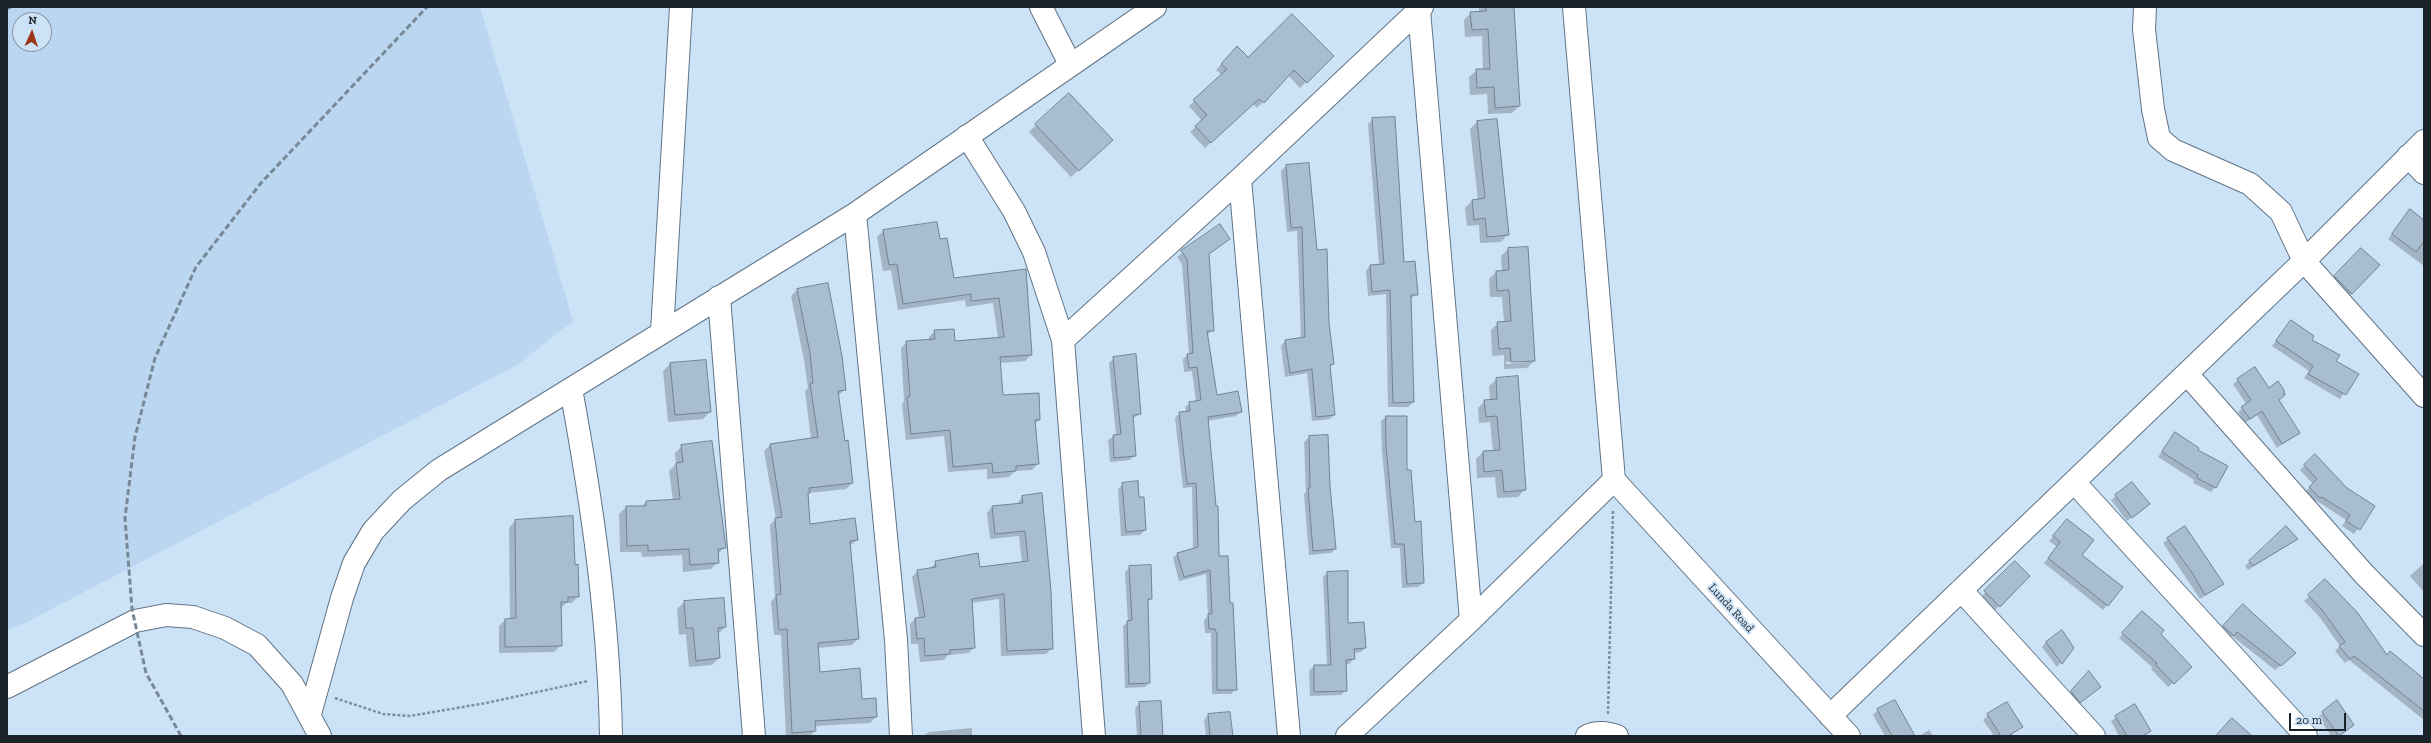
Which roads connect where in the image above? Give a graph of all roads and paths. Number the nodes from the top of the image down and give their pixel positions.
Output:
1 (680, 7) edge
2 (1042, 7) edge
3 (1155, 7) edge
4 (1574, 7) edge
5 (2145, 7) edge
6 (1421, 8) edge
7 (1070, 64) junction
8 (967, 136) junction
9 (2424, 141) edge
10 (2408, 156) junction
11 (2424, 173) edge
12 (1240, 179) junction
13 (855, 214) junction
14 (2304, 262) junction
15 (719, 297) junction
16 (662, 332) junction
17 (1063, 340) junction
18 (2187, 374) junction
19 (571, 389) junction
20 (2424, 396) edge
21 (1614, 480) junction
22 (2075, 483) junction
23 (1961, 590) junction
24 (1471, 620) junction
25 (2424, 635) edge
26 (610, 676) junction
27 (7, 687) edge
28 (316, 691) junction
29 (310, 714) junction
30 (1830, 716) junction
31 (1604, 735) edge
32 (320, 736) edge
33 (611, 736) edge
34 (754, 736) edge
35 (901, 736) edge
36 (1094, 736) edge
37 (1289, 736) edge
38 (1347, 736) edge
39 (1849, 736) edge
40 (2094, 736) edge
41 (2306, 736) edge

1 - 16 street
2 - 7 street
3 - 7 street
4 - 21 street
5 - 14 street
6 - 12 street
6 - 24 street
7 - 8 street
8 - 13 street
8 - 17 street
9 - 10 street
10 - 11 street
10 - 14 street
12 - 17 street
12 - 37 street
13 - 15 street
13 - 35 street
14 - 18 street
14 - 20 street
15 - 16 street
15 - 34 street
16 - 19 street
17 - 36 street
18 - 22 street
18 - 25 street
19 - 26 street
19 - 28 street
21 - 24 street
21 - 30 street, Lunda Road
21 - 31 path
22 - 23 street
22 - 41 street
23 - 30 street
23 - 40 street
24 - 38 street
26 - 28 path
26 - 33 street
27 - 29 street
28 - 29 street
29 - 32 street
30 - 39 street, Lunda Road

